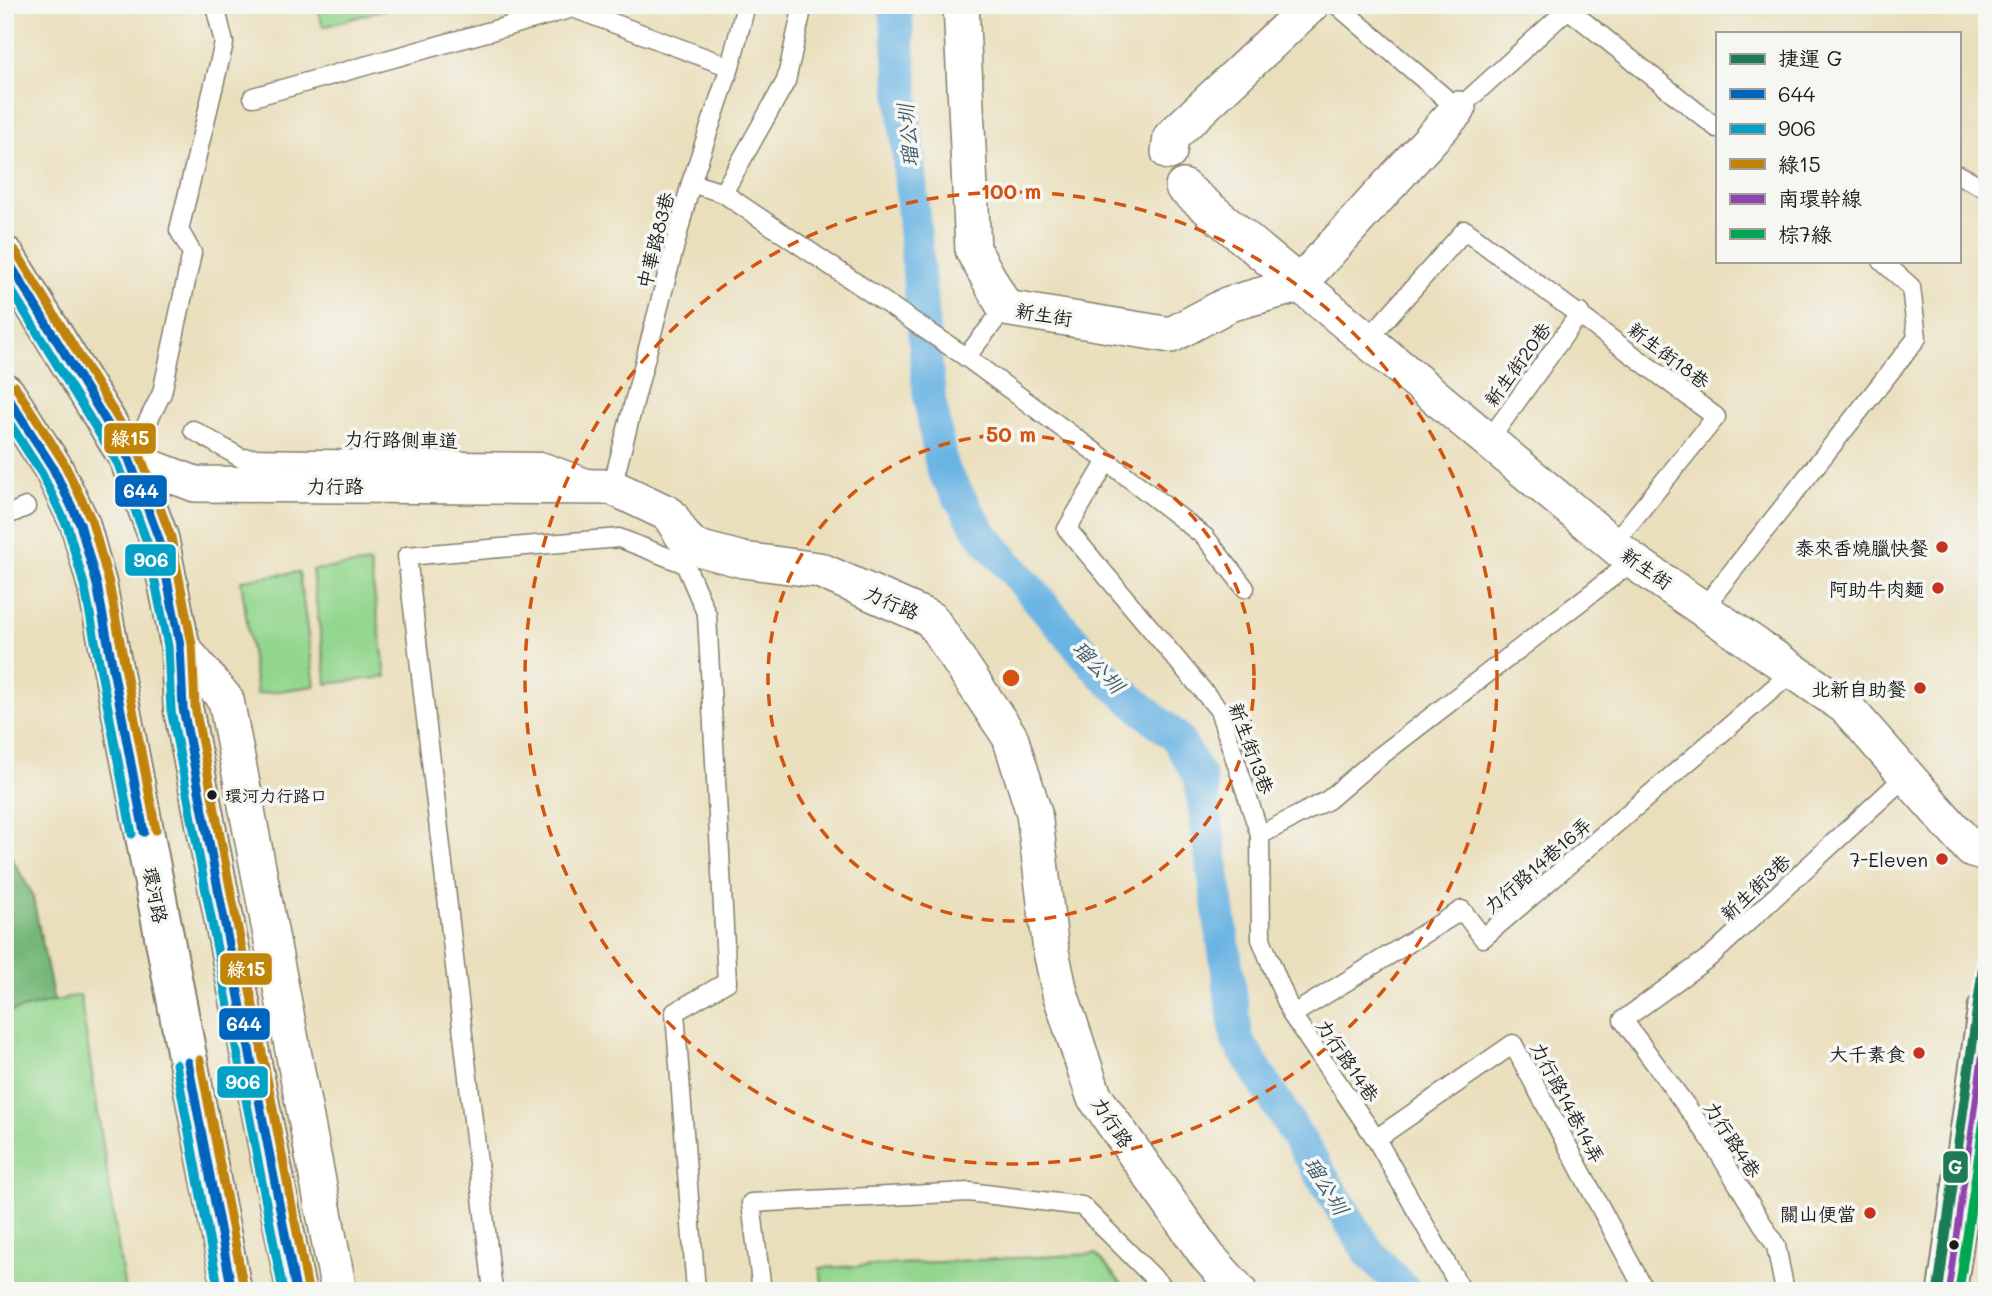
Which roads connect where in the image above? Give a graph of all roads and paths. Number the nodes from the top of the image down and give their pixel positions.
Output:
1 (215, 5) edge
2 (746, 5) edge
3 (803, 5) edge
4 (961, 5) edge
5 (1311, 5) edge
6 (1336, 5) edge
7 (730, 67) junction
8 (253, 97) dead end
9 (1458, 109) junction
10 (1716, 127) edge
11 (1169, 152) dead end
12 (1960, 176) edge
13 (691, 183) junction
14 (1183, 187) dead end
15 (1987, 189) edge
16 (723, 193) junction
17 (5, 256) edge
18 (1883, 262) edge
19 (1298, 285) junction
20 (1005, 308) junction
21 (1580, 313) junction
22 (1368, 339) junction
23 (961, 355) junction
24 (5, 393) edge
25 (193, 430) dead end
26 (1489, 440) junction
27 (130, 459) junction
28 (1107, 461) junction
29 (612, 487) junction
30 (26, 507) dead end
31 (5, 516) edge
32 (1623, 553) junction
33 (1245, 588) dead end
34 (1704, 607) junction
35 (180, 645) junction
36 (1796, 669) junction
37 (1907, 775) junction
38 (1260, 835) junction
39 (1987, 854) edge
40 (1292, 1015) junction
41 (1986, 1016) edge
42 (1623, 1020) joint
43 (1376, 1139) junction
44 (232, 1291) edge
45 (296, 1291) edge
46 (339, 1291) edge
47 (493, 1291) edge
48 (696, 1291) edge
49 (762, 1291) edge
50 (1167, 1291) edge
51 (1239, 1291) edge
52 (1462, 1291) edge
53 (1645, 1291) edge
54 (1785, 1291) edge
55 (1947, 1291) edge

1 - 27 lane
2 - 7 lane, 中華路83巷
3 - 16 lane
4 - 20 street, 新生街
5 - 11 street
6 - 9 lane
7 - 8 lane
7 - 13 lane, 中華路83巷
9 - 10 lane
9 - 19 street
12 - 15 lane
13 - 16 lane
13 - 29 lane, 中華路83巷
14 - 19 street, 新生街
16 - 23 lane
17 - 27 main road
18 - 34 lane
19 - 20 street, 新生街
19 - 22 street, 新生街
20 - 23 lane
21 - 22 lane, 新生街18巷
21 - 26 lane, 新生街20巷
21 - 32 lane, 新生街18巷
22 - 26 street, 新生街
23 - 28 lane
24 - 44 main road, 環河路
25 - 29 lane, 力行路側車道
26 - 32 street, 新生街
27 - 29 street, 力行路
27 - 35 main road
28 - 33 lane
28 - 38 lane, 新生街13巷
29 - 51 street, 力行路
30 - 31 lane
32 - 34 street, 新生街
32 - 38 lane
34 - 36 street, 新生街
35 - 45 main road
35 - 46 street
36 - 37 street, 新生街
36 - 40 lane, 力行路14巷16弄
37 - 39 street, 新生街
37 - 42 lane, 新生街3巷
38 - 40 lane, 力行路14巷
40 - 43 lane, 力行路14巷
41 - 55 main road
42 - 54 lane, 力行路4巷
43 - 52 lane, 力行路14巷
43 - 53 lane, 力行路14巷14弄
47 - 48 lane
49 - 50 lane

